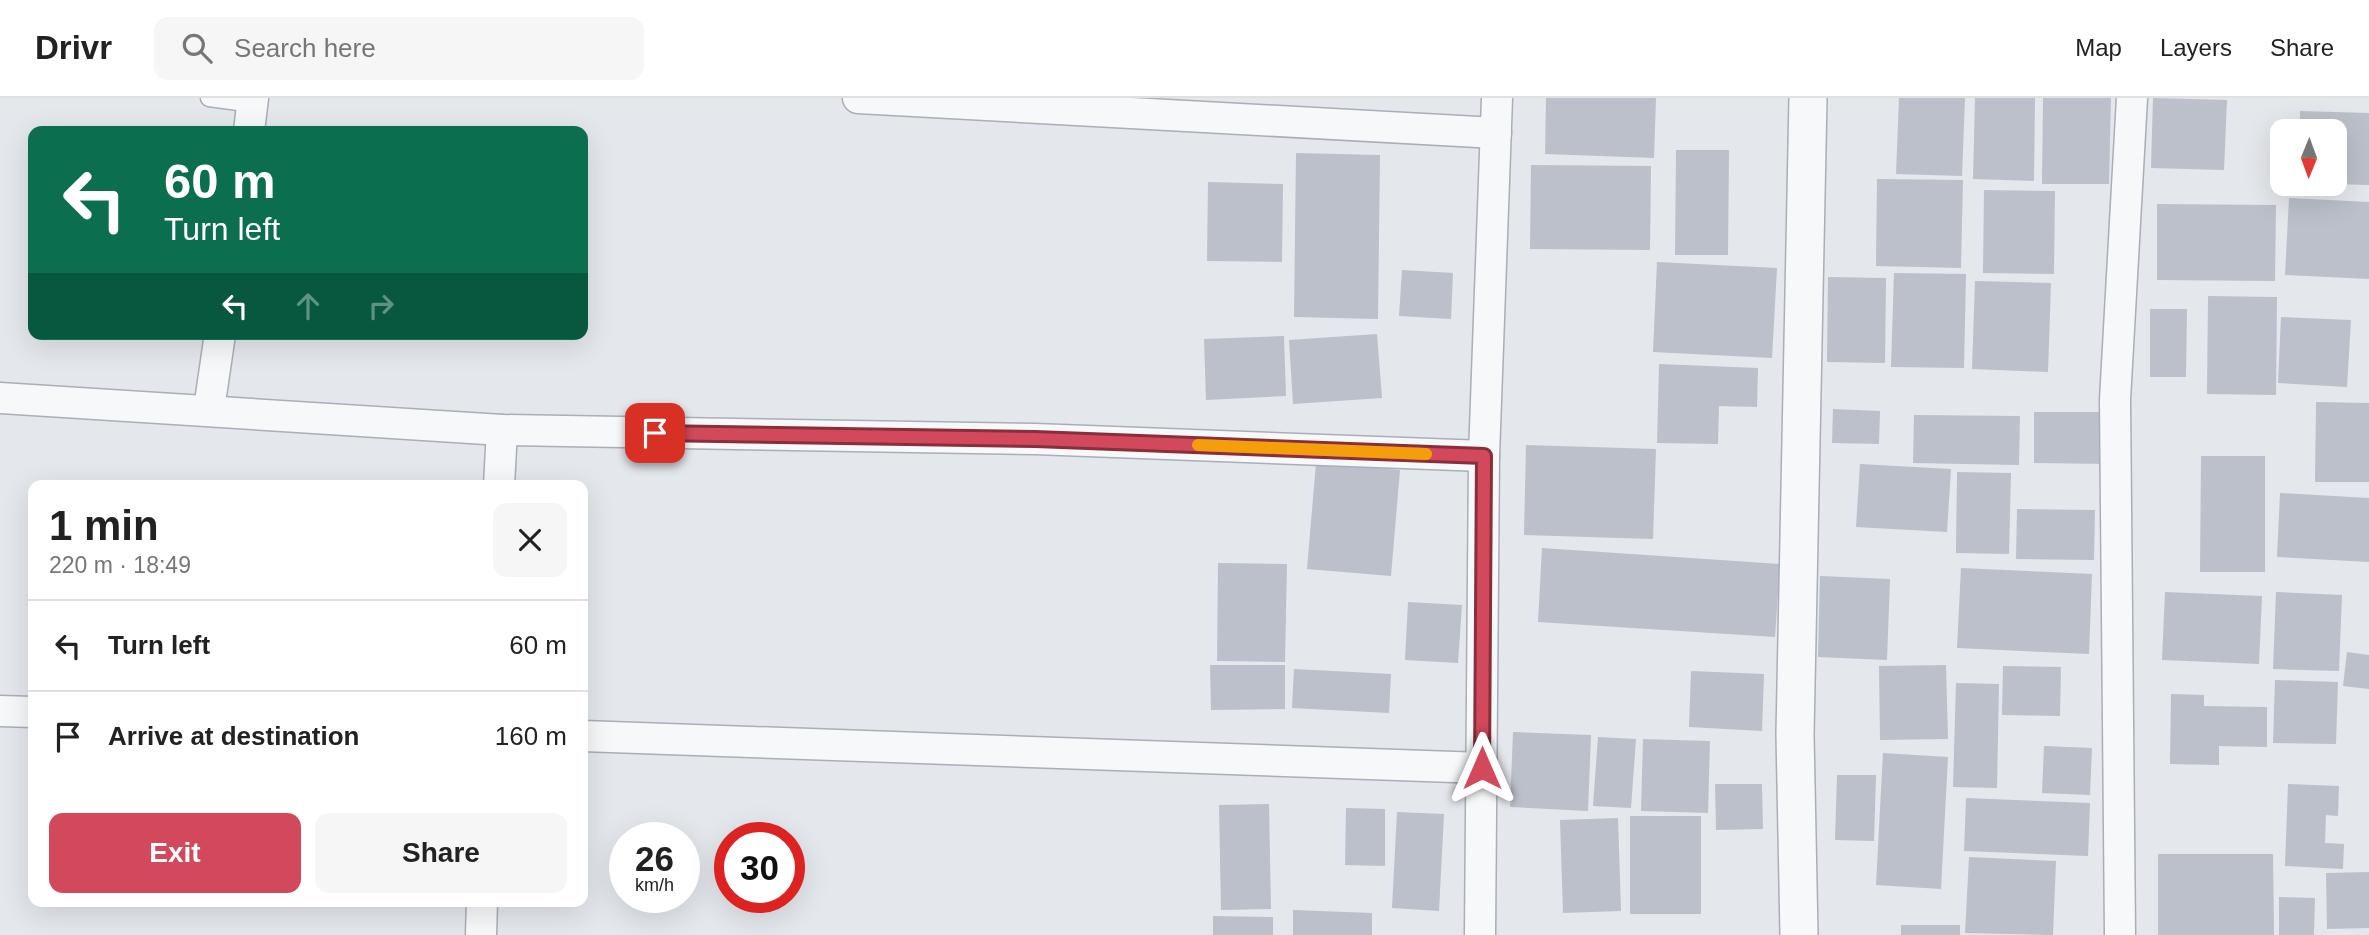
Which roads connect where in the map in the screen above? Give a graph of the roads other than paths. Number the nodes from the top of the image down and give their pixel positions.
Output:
1 (209, 98) edge
2 (858, 98) edge
3 (1497, 98) edge
4 (1808, 98) edge
5 (2132, 98) edge
6 (252, 111) edge
7 (1496, 134) junction
8 (219, 340) edge
9 (0, 398) edge
10 (209, 409) junction
11 (502, 430) junction
12 (1484, 456) junction
13 (499, 480) edge
14 (0, 710) edge
15 (28, 712) edge
16 (588, 736) edge
17 (1482, 768) junction
18 (482, 907) edge
19 (481, 935) edge
20 (1480, 935) edge
21 (1799, 935) edge
22 (2120, 935) edge

1 - 6 lane
2 - 7 street
3 - 7 street
4 - 21 street
5 - 22 street
7 - 12 street
8 - 10 street
9 - 10 street
10 - 11 street
11 - 12 street
11 - 13 street
12 - 17 street
14 - 15 street
16 - 17 street
17 - 20 street
18 - 19 street

